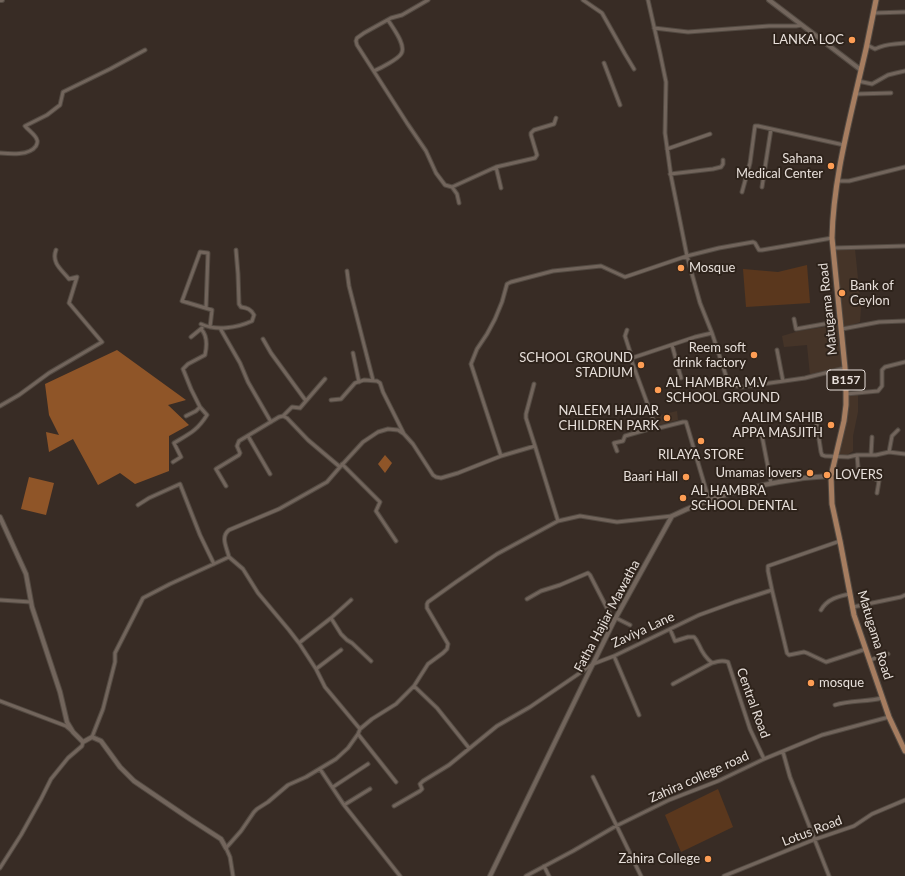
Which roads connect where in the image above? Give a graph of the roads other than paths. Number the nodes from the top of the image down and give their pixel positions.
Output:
1 (428, 0) edge
2 (583, 0) edge
3 (648, 0) edge
4 (769, 0) edge
5 (876, 0) edge
6 (417, 1) dead end
7 (418, 5) junction
8 (905, 12) edge
9 (874, 13) junction
10 (388, 20) junction
11 (802, 25) junction
12 (654, 28) junction
13 (905, 43) edge
14 (866, 45) junction
15 (145, 50) dead end
16 (604, 63) dead end
17 (634, 69) dead end
18 (861, 70) junction
19 (374, 71) junction
20 (905, 72) edge
21 (858, 81) junction
22 (856, 94) junction
23 (891, 94) dead end
24 (620, 105) dead end
25 (556, 118) dead end
26 (772, 129) junction
27 (710, 134) dead end
28 (844, 146) junction
29 (667, 149) junction
30 (0, 153) edge
31 (723, 160) dead end
32 (496, 167) junction
33 (905, 167) edge
34 (670, 174) junction
35 (837, 181) junction
36 (452, 187) junction
37 (762, 187) dead end
38 (501, 188) dead end
39 (742, 192) dead end
40 (459, 203) dead end
41 (832, 238) junction
42 (905, 246) edge
43 (833, 248) junction
44 (56, 250) dead end
45 (236, 250) dead end
46 (687, 256) junction
47 (347, 271) dead end
48 (206, 308) junction
49 (794, 319) dead end
50 (905, 320) edge
51 (841, 321) junction
52 (201, 324) dead end
53 (205, 326) junction
54 (210, 327) junction
55 (220, 328) junction
56 (201, 329) junction
57 (842, 329) junction
58 (627, 330) dead end
59 (712, 333) junction
60 (191, 338) dead end
61 (263, 339) dead end
62 (672, 345) junction
63 (777, 350) dead end
64 (353, 353) dead end
65 (632, 358) junction
66 (905, 362) edge
67 (845, 368) junction
68 (681, 378) dead end
69 (325, 379) dead end
70 (373, 380) junction
71 (782, 381) junction
72 (359, 382) junction
73 (534, 384) dead end
74 (846, 394) junction
75 (331, 400) dead end
76 (306, 401) junction
77 (0, 406) edge
78 (200, 407) junction
79 (186, 416) dead end
80 (283, 416) junction
81 (816, 420) dead end
82 (271, 422) junction
83 (656, 427) junction
84 (898, 430) dead end
85 (404, 434) junction
86 (760, 434) dead end
87 (248, 436) junction
88 (872, 437) dead end
89 (535, 446) junction
90 (617, 451) dead end
91 (889, 452) junction
92 (905, 454) edge
93 (857, 455) junction
94 (871, 455) junction
95 (500, 456) junction
96 (836, 457) junction
97 (173, 462) dead end
98 (341, 466) junction
99 (270, 474) dead end
100 (831, 476) junction
101 (771, 483) junction
102 (226, 486) dead end
103 (877, 492) dead end
104 (709, 500) junction
105 (138, 505) dead end
106 (672, 516) junction
107 (0, 517) edge
108 (558, 520) junction
109 (840, 540) junction
110 (396, 541) dead end
111 (229, 557) junction
112 (214, 564) junction
113 (772, 590) junction
114 (850, 594) junction
115 (905, 595) edge
116 (527, 599) dead end
117 (0, 600) edge
118 (351, 600) dead end
119 (31, 602) junction
120 (853, 607) junction
121 (821, 610) dead end
122 (330, 618) junction
123 (615, 620) junction
124 (630, 625) dead end
125 (670, 629) junction
126 (299, 643) junction
127 (866, 649) junction
128 (341, 650) dead end
129 (888, 654) dead end
130 (614, 656) junction
131 (870, 660) junction
132 (371, 661) dead end
133 (712, 662) junction
134 (593, 664) junction
135 (316, 669) junction
136 (673, 684) dead end
137 (414, 686) junction
138 (882, 698) junction
139 (0, 701) edge
140 (835, 705) dead end
141 (638, 715) dead end
142 (889, 717) junction
143 (360, 729) junction
144 (73, 732) junction
145 (358, 734) junction
146 (92, 737) junction
147 (83, 742) junction
148 (469, 748) junction
149 (905, 751) edge
150 (783, 752) junction
151 (764, 759) junction
152 (368, 764) dead end
153 (320, 769) junction
154 (593, 777) dead end
155 (396, 782) dead end
156 (333, 787) junction
157 (370, 789) dead end
158 (905, 800) edge
159 (344, 805) junction
160 (394, 806) dead end
161 (616, 826) junction
162 (814, 840) junction
163 (226, 848) junction
164 (544, 866) junction
165 (0, 868) edge
166 (233, 876) edge
167 (400, 876) edge
168 (490, 876) edge
169 (526, 876) edge
170 (549, 876) edge
171 (641, 876) edge
172 (724, 876) edge
173 (828, 876) edge

1 - 7 street
2 - 17 street
3 - 12 street
4 - 11 street
5 - 9 main road, Matugama Road / B157
6 - 7 street
7 - 10 street
8 - 9 street
9 - 14 main road, Matugama Road / B157
10 - 19 street
10 - 19 street
11 - 12 street
11 - 18 street
12 - 29 street
13 - 14 street
14 - 18 main road, Matugama Road / B157
15 - 30 street
16 - 24 street
18 - 21 main road, Matugama Road / B157
19 - 36 street
20 - 21 street
21 - 22 main road, Matugama Road / B157
22 - 23 street
22 - 28 main road, Matugama Road / B157
25 - 32 street
26 - 28 street
26 - 37 street
26 - 39 street
27 - 29 street
28 - 35 main road, Matugama Road / B157
29 - 34 street
31 - 34 street
32 - 36 street
32 - 38 street
33 - 35 street
34 - 46 street
35 - 41 main road, Matugama Road / B157
36 - 40 street
41 - 43 main road, Matugama Road / B157
41 - 46 street
42 - 43 street
43 - 51 main road, Matugama Road / B157
44 - 77 street
45 - 55 street
46 - 59 street
46 - 95 street
47 - 70 street
48 - 48 street
48 - 54 street
49 - 51 street
50 - 57 street
51 - 57 main road, Matugama Road / B157
52 - 53 street
53 - 54 street
53 - 56 street
54 - 55 street
55 - 82 street
56 - 60 street
56 - 78 street
57 - 67 main road, Matugama Road / B157
58 - 65 street
59 - 62 street
59 - 71 street
61 - 76 street
62 - 65 street
62 - 68 street
63 - 71 street
64 - 72 street
65 - 83 street
66 - 74 street
67 - 71 street
67 - 74 main road, Matugama Road / B157
69 - 76 street
70 - 72 street
70 - 85 street
72 - 75 street
73 - 89 street
74 - 96 main road, Matugama Road / B157
76 - 80 street
78 - 79 street
78 - 97 street
80 - 82 street
80 - 98 street
81 - 96 street
82 - 87 street
83 - 90 street
83 - 104 street
84 - 91 street
85 - 95 street
85 - 98 street
86 - 101 street
87 - 99 street
87 - 102 street
88 - 94 street
89 - 95 street
89 - 108 street
91 - 92 street
91 - 94 street
93 - 94 street
93 - 96 street
93 - 103 street
96 - 100 main road, Matugama Road / B157
98 - 110 street
98 - 111 street
100 - 101 street
100 - 109 main road, Matugama Road / B157
101 - 104 street
104 - 106 street
105 - 112 street
106 - 108 street
106 - 123 street, Fatha Hajiar Mawatha
107 - 119 street
108 - 137 street
109 - 113 street
109 - 114 main road, Matugama Road / B157
111 - 112 street
111 - 126 street
112 - 146 street
113 - 125 street, Zaviya Lane
113 - 127 street
114 - 120 main road, Matugama Road / B157
114 - 121 street
115 - 120 street
116 - 123 street
117 - 119 street
118 - 122 street
119 - 144 street
120 - 127 main road, Matugama Road / B157
122 - 126 street
122 - 132 street
123 - 124 street
123 - 134 street, Fatha Hajiar Mawatha
125 - 130 street, Zaviya Lane
125 - 133 street
126 - 135 street
127 - 131 main road, Matugama Road / B157
128 - 135 street
129 - 131 street
130 - 134 street, Zaviya Lane
130 - 141 street
131 - 138 main road, Matugama Road / B157
133 - 136 street
133 - 151 street, Central Road
134 - 148 street, Zaviya Lane
134 - 168 street, Fatha Hajiar Mawatha
135 - 143 street
137 - 143 street
137 - 148 street
138 - 140 street
138 - 142 main road, Matugama Road / B157
139 - 144 street
142 - 149 main road, Matugama Road / B157
142 - 150 street, Zahira college road
143 - 145 street
144 - 147 street
145 - 153 street
145 - 155 street
146 - 147 street
146 - 163 street
147 - 165 street
148 - 160 street, Zaviya Lane
150 - 151 street, Zahira college road
150 - 162 street
151 - 161 street, Zahira college road
152 - 156 street
153 - 156 street
153 - 163 street
154 - 161 street
156 - 159 street
157 - 159 street
158 - 162 street, Lotus Road
159 - 167 street
161 - 164 street, Zahira college road
161 - 171 street
162 - 172 street, Lotus Road
162 - 173 street
163 - 166 street
164 - 169 street, Zahira college road
164 - 170 street

